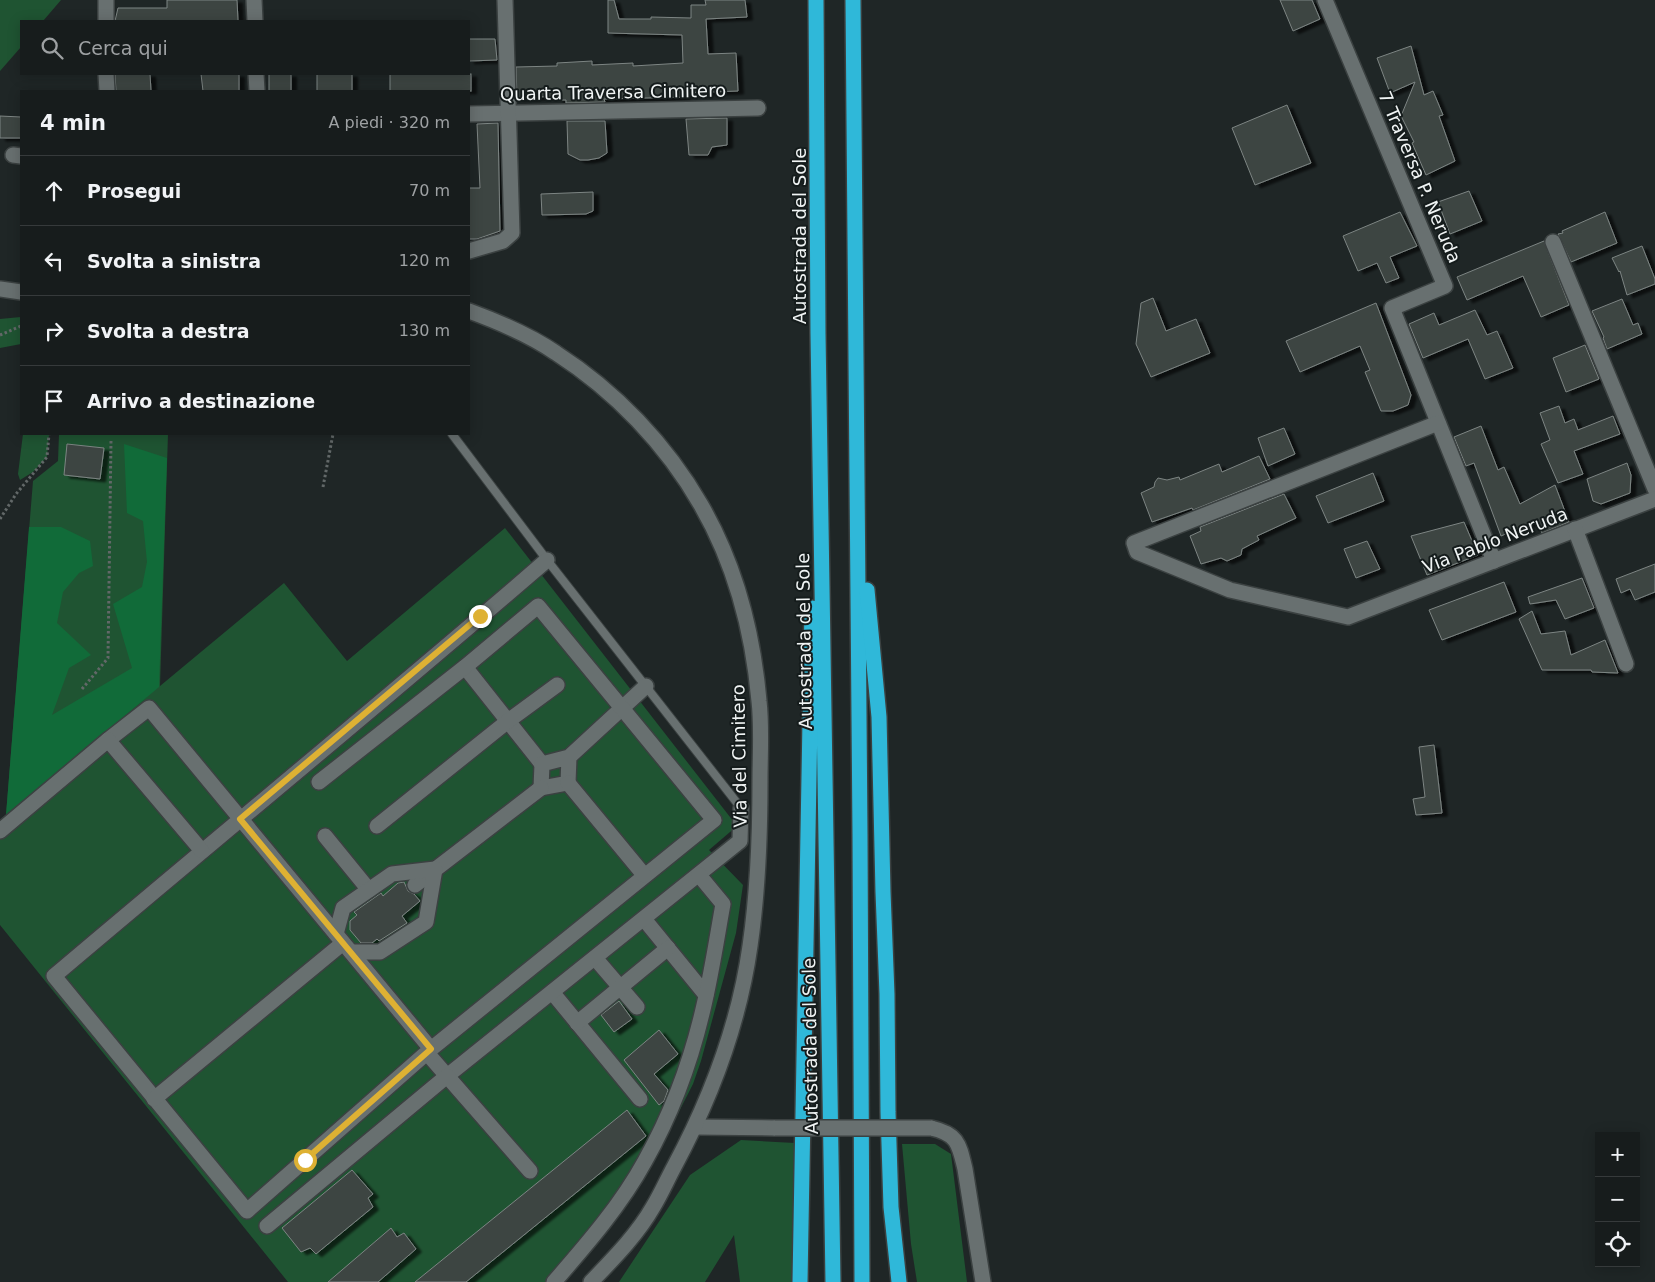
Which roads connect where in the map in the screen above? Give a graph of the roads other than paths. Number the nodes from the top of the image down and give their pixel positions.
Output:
1 (106, 0) edge
2 (254, 0) edge
3 (505, 0) edge
4 (816, 0) edge
5 (852, 0) edge
6 (1325, 0) edge
7 (106, 20) edge
8 (255, 20) edge
9 (106, 75) edge
10 (256, 75) edge
11 (107, 90) edge
12 (257, 90) edge
13 (758, 108) dead end
14 (509, 113) junction
15 (470, 114) edge
16 (1553, 242) dead end
17 (470, 252) edge
18 (0, 289) edge
19 (20, 292) edge
20 (20, 298) edge
21 (0, 301) edge
22 (470, 311) edge
23 (818, 334) junction
24 (1438, 424) junction
25 (453, 435) edge
26 (1655, 489) edge
27 (857, 493) junction
28 (1655, 499) edge
29 (1575, 529) junction
30 (547, 560) junction
31 (1494, 561) junction
32 (1626, 664) dead end
33 (465, 667) junction
34 (557, 685) dead end
35 (646, 686) junction
36 (622, 708) junction
37 (508, 720) junction
38 (108, 740) junction
39 (569, 757) junction
40 (542, 764) junction
41 (319, 782) dead end
42 (568, 783) junction
43 (541, 788) junction
44 (741, 808) joint
45 (240, 819) junction
46 (377, 826) dead end
47 (0, 831) edge
48 (326, 836) dead end
49 (202, 851) junction
50 (435, 869) junction
51 (644, 875) junction
52 (699, 875) junction
53 (415, 885) dead end
54 (369, 890) junction
55 (644, 919) junction
56 (343, 943) junction
57 (668, 948) junction
58 (595, 958) junction
59 (620, 987) junction
60 (552, 992) junction
61 (706, 995) junction
62 (637, 1007) dead end
63 (577, 1023) junction
64 (429, 1051) junction
65 (447, 1076) junction
66 (154, 1099) junction
67 (640, 1099) dead end
68 (695, 1127) junction
69 (530, 1171) dead end
70 (267, 1226) dead end
71 (554, 1282) edge
72 (591, 1282) edge
73 (800, 1282) edge
74 (833, 1282) edge
75 (862, 1282) edge
76 (899, 1282) edge
77 (983, 1282) edge

1 - 7 street
2 - 8 street
3 - 14 street
4 - 23 highway, Autostrada del Sole
5 - 27 highway
6 - 24 street, 7 Traversa P. Neruda
9 - 11 street
10 - 12 street
13 - 14 street, Quarta Traversa Cimitero
14 - 15 street, Quarta Traversa Cimitero
14 - 17 street
16 - 26 street
18 - 19 street
20 - 21 street
22 - 68 street, Via del Cimitero
23 - 73 highway
23 - 74 highway, Autostrada del Sole
24 - 31 street, 7 Traversa P. Neruda
24 - 31 street, Via Pablo Neruda
25 - 30 lane, Via del Cimitero
27 - 75 highway
27 - 76 highway
28 - 29 street, Via Pablo Neruda
29 - 31 street, Via Pablo Neruda
29 - 32 street
30 - 35 lane, Via del Cimitero
30 - 45 street
33 - 36 street
33 - 37 street
33 - 41 street
34 - 37 street
35 - 36 street
35 - 44 lane, Via del Cimitero
36 - 39 street
36 - 51 street
37 - 40 street
37 - 46 street
38 - 45 street
38 - 47 street
38 - 49 street
39 - 40 street
39 - 42 street
40 - 43 street
42 - 43 street
42 - 51 street
43 - 50 street
44 - 52 street
45 - 49 street
45 - 56 street
48 - 54 street
49 - 66 street
50 - 53 street
50 - 54 street
50 - 56 street
51 - 64 street
52 - 55 street
52 - 61 street
54 - 56 street
55 - 57 street
55 - 58 street
56 - 64 street
56 - 66 street
57 - 59 street
57 - 61 street
58 - 59 street
58 - 60 street
59 - 62 street
59 - 63 street
60 - 63 street
60 - 65 street
61 - 71 street
63 - 67 street
64 - 65 street
64 - 66 street
65 - 69 street
65 - 70 street
68 - 72 street, Via del Cimitero
68 - 77 street, bridge

